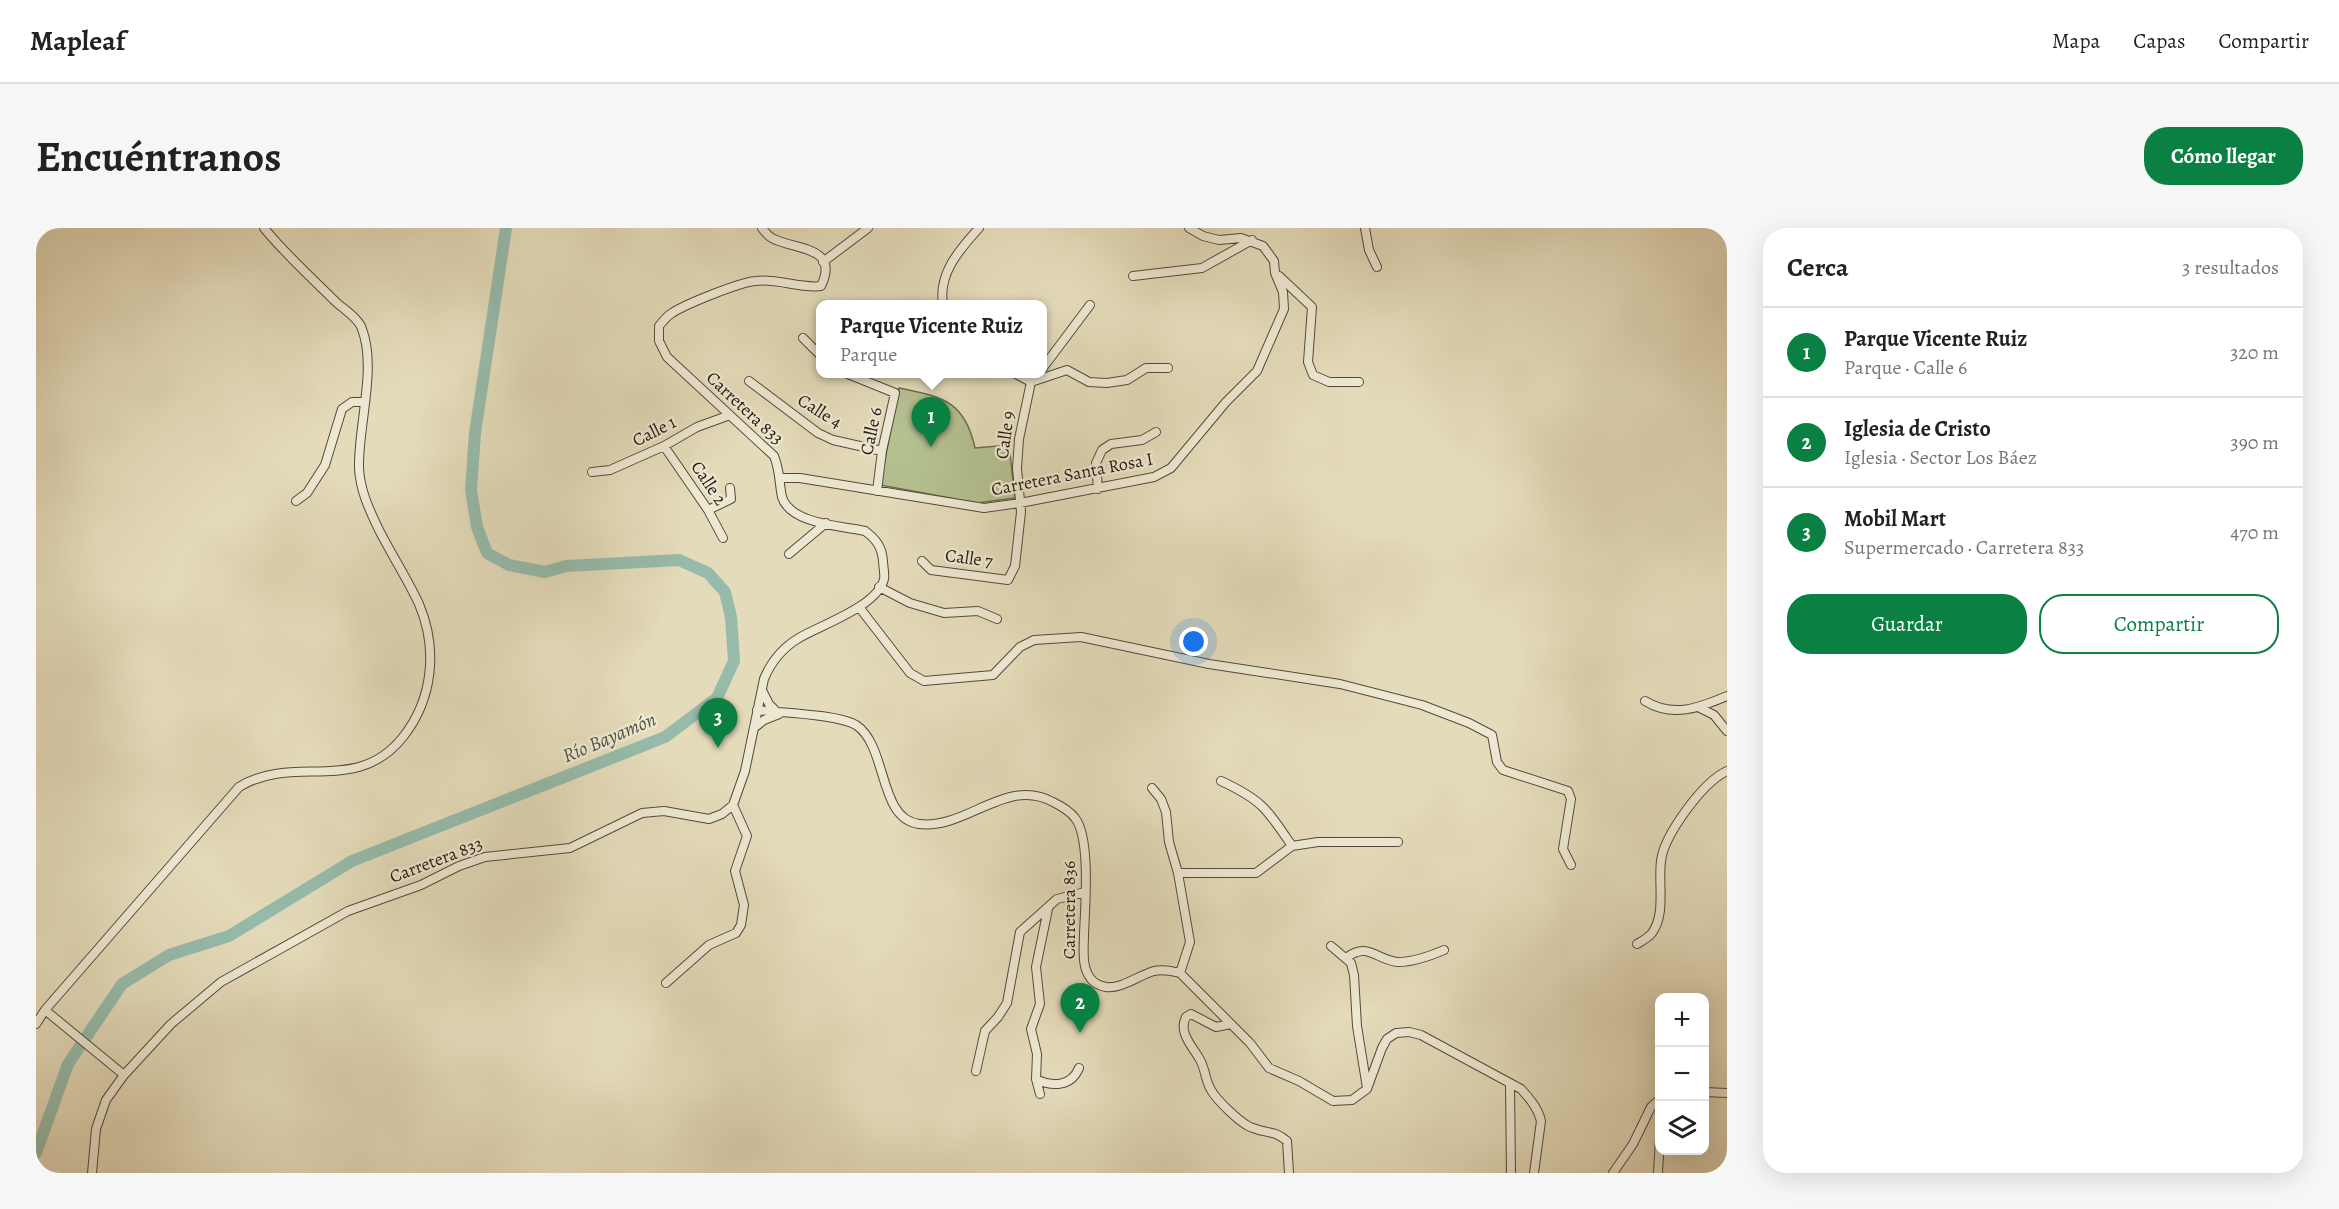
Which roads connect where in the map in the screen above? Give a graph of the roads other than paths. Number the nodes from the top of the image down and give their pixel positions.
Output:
1 (264, 228) edge
2 (762, 228) edge
3 (868, 228) edge
4 (979, 228) edge
5 (1189, 228) edge
6 (1365, 228) edge
7 (1252, 240) junction
8 (823, 262) junction
9 (1377, 267) dead end
10 (1275, 273) junction
11 (1133, 276) dead end
12 (943, 300) edge
13 (1090, 305) dead end
14 (803, 338) dead end
15 (816, 351) edge
16 (1047, 362) edge
17 (1168, 368) dead end
18 (1047, 377) edge
19 (858, 378) edge
20 (1024, 378) edge
21 (1034, 378) edge
22 (1043, 378) edge
23 (749, 381) dead end
24 (1031, 382) junction
25 (1359, 382) dead end
26 (363, 402) junction
27 (730, 415) junction
28 (1156, 432) dead end
29 (664, 447) junction
30 (882, 451) junction
31 (592, 472) dead end
32 (781, 478) junction
33 (730, 488) dead end
34 (1098, 489) junction
35 (877, 491) junction
36 (296, 501) dead end
37 (1020, 503) junction
38 (708, 510) junction
39 (826, 523) junction
40 (723, 538) dead end
41 (789, 554) dead end
42 (922, 561) dead end
43 (879, 587) junction
44 (859, 608) junction
45 (997, 619) dead end
46 (762, 690) junction
47 (1727, 696) edge
48 (1645, 701) dead end
49 (1700, 708) junction
50 (757, 710) junction
51 (781, 712) junction
52 (754, 728) junction
53 (1727, 731) edge
54 (1727, 771) edge
55 (1221, 781) dead end
56 (1152, 788) dead end
57 (733, 805) junction
58 (1398, 842) dead end
59 (1292, 846) junction
60 (1571, 865) dead end
61 (1178, 873) junction
62 (1085, 892) junction
63 (1048, 909) junction
64 (1637, 944) dead end
65 (1331, 946) dead end
66 (1444, 950) dead end
67 (1346, 958) junction
68 (1180, 973) junction
69 (666, 983) dead end
70 (45, 1010) junction
71 (36, 1024) edge
72 (1231, 1024) junction
73 (1079, 1068) dead end
74 (976, 1071) dead end
75 (124, 1075) junction
76 (1036, 1079) junction
77 (1510, 1084) junction
78 (1367, 1089) junction
79 (1709, 1092) edge
80 (1727, 1093) edge
81 (1040, 1094) dead end
82 (1657, 1101) edge
83 (1658, 1155) edge
84 (92, 1173) edge
85 (1289, 1173) edge
86 (1510, 1173) edge
87 (1533, 1173) edge
88 (1613, 1173) edge
89 (1658, 1173) edge

1 - 26 street
2 - 8 street
3 - 8 street
4 - 12 street
5 - 7 street
6 - 9 street
7 - 10 street, Carretera Santa Rosa I
7 - 11 street
8 - 27 street, Carretera 833
10 - 25 street
10 - 34 street, Carretera Santa Rosa I
13 - 16 street
14 - 15 street
17 - 18 street
19 - 30 street, Calle 6
20 - 24 street
21 - 24 street
22 - 24 street
23 - 30 street, Calle 4
24 - 37 street, Calle 9
26 - 36 street
26 - 70 street
27 - 29 street, Calle 1
27 - 32 street, Carretera 833
28 - 34 street
29 - 31 street, Calle 1
29 - 38 street, Calle 2
30 - 35 street, Calle 6
32 - 35 street, Carretera Santa Rosa I
32 - 39 street, Carretera 833
33 - 38 street
34 - 37 street, Carretera Santa Rosa I
35 - 37 street, Carretera Santa Rosa I
37 - 42 street, Calle 7
38 - 40 street, Calle 2
39 - 41 street
39 - 43 street, Carretera 833
43 - 44 street
43 - 45 street
44 - 46 street
44 - 60 street
46 - 50 street
46 - 51 street
47 - 49 street
48 - 49 street
49 - 53 street
50 - 51 street, Carretera 836
50 - 52 street
51 - 52 street
51 - 62 street, Carretera 836
52 - 57 street
54 - 64 street
55 - 59 street
56 - 61 street
57 - 69 street
57 - 75 street, Carretera 833
58 - 59 street
59 - 61 street
61 - 68 street
62 - 63 street
62 - 68 street, Carretera 836
63 - 74 street
63 - 76 street
65 - 67 street
66 - 67 street
67 - 78 street
68 - 72 street
70 - 71 street
70 - 75 street
72 - 78 street
72 - 85 street
73 - 76 street
75 - 84 street, Carretera 833
76 - 81 street
77 - 78 street
77 - 86 street
77 - 87 street
79 - 80 street
82 - 88 street
83 - 89 street

